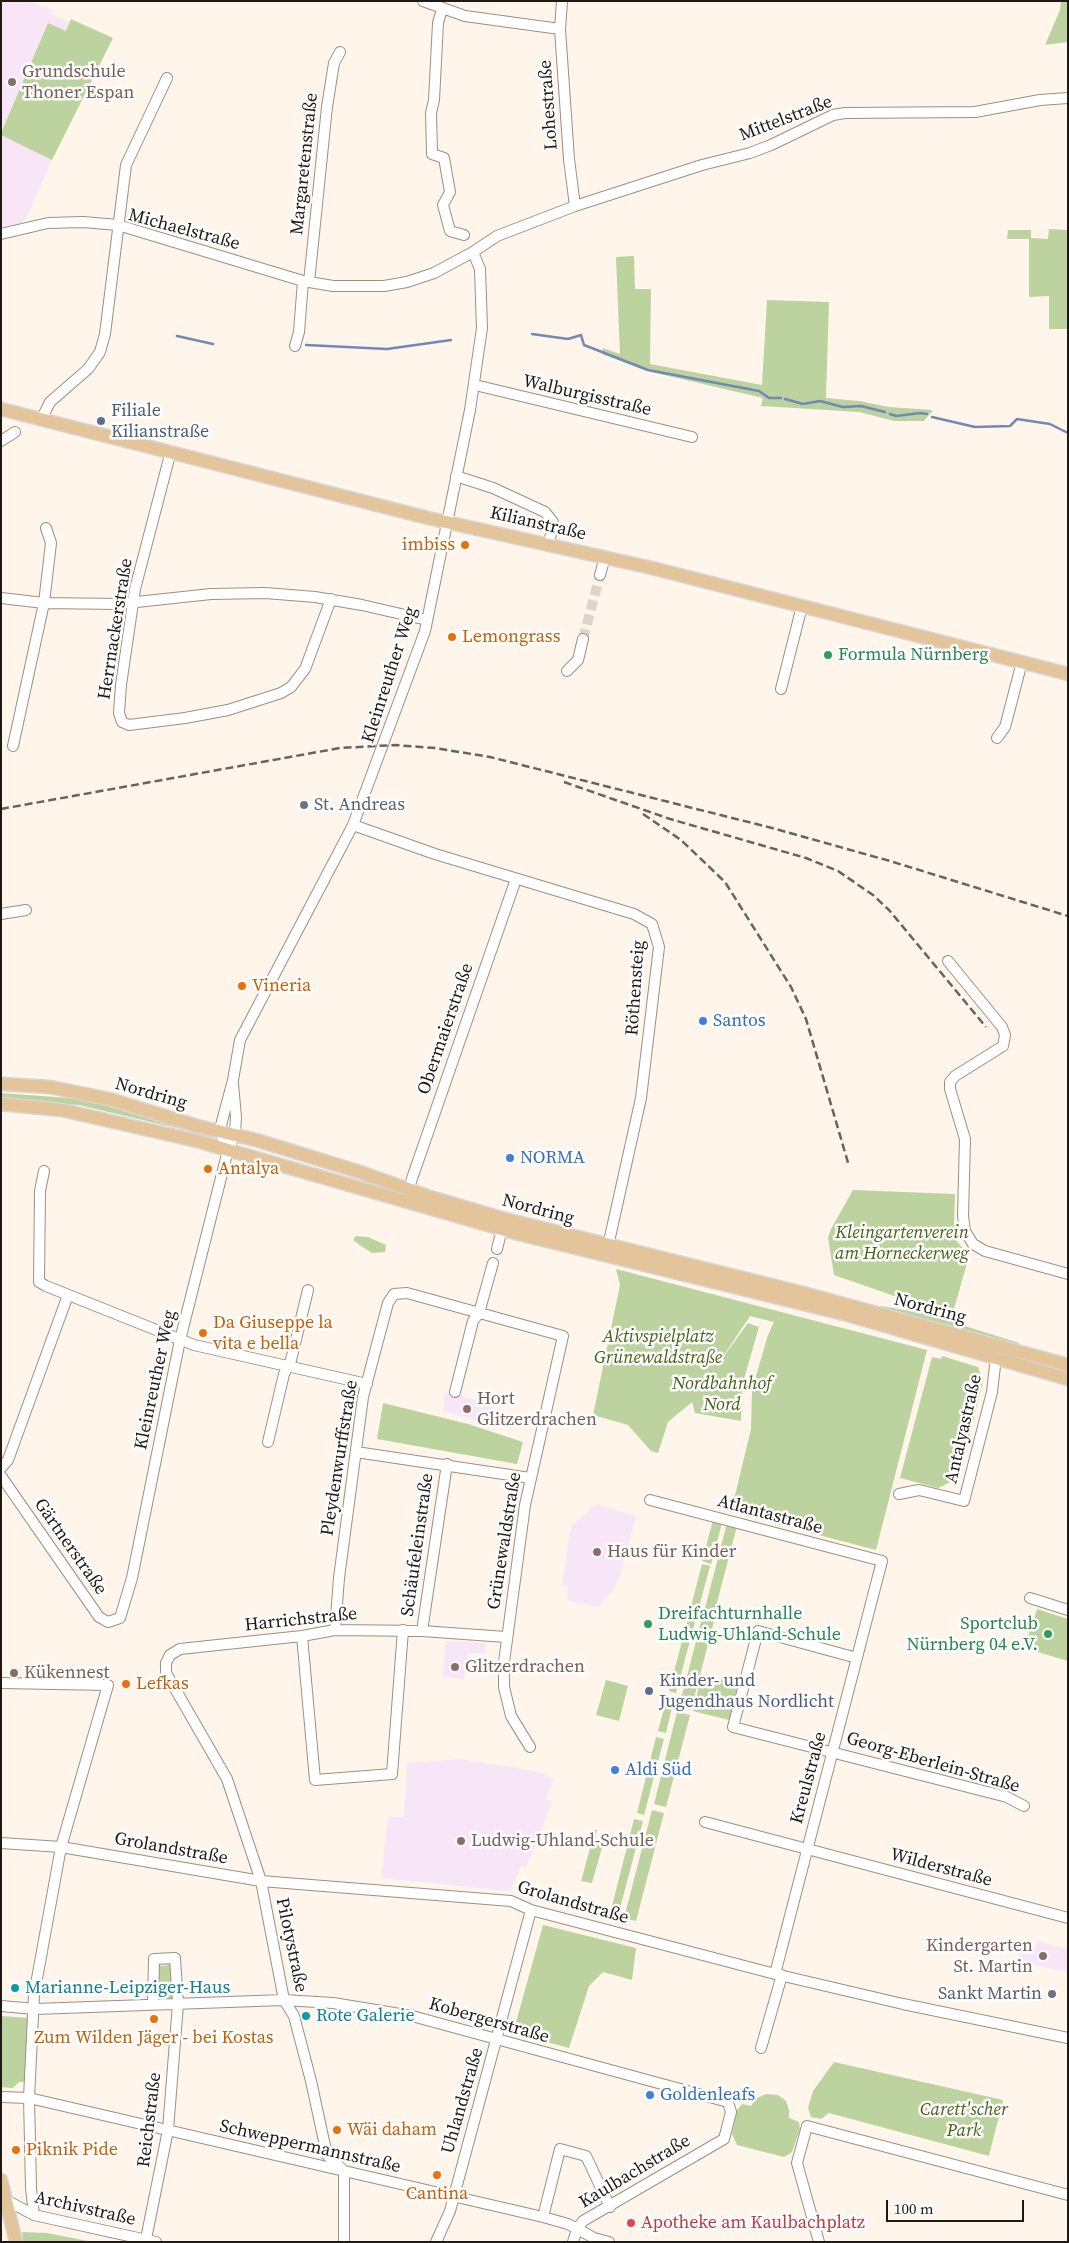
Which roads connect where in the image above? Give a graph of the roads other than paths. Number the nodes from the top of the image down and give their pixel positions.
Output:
1 (424, 1) edge
2 (562, 1) edge
3 (442, 9) junction
4 (560, 29) junction
5 (340, 52) dead end
6 (167, 78) dead end
7 (1068, 98) edge
8 (575, 206) junction
9 (118, 225) junction
10 (1, 234) edge
11 (464, 234) dead end
12 (473, 252) junction
13 (306, 281) junction
14 (294, 346) dead end
15 (474, 385) junction
16 (1, 410) edge
17 (42, 418) junction
18 (15, 432) dead end
19 (692, 437) dead end
20 (1, 441) edge
21 (171, 451) junction
22 (456, 476) junction
23 (447, 522) junction
24 (46, 528) dead end
25 (549, 544) junction
26 (605, 557) junction
27 (600, 575) tunnel mouth
28 (1, 598) edge
29 (331, 599) junction
30 (133, 602) junction
31 (44, 603) junction
32 (802, 606) junction
33 (427, 620) junction
34 (583, 639) tunnel mouth
35 (1022, 662) junction
36 (567, 671) dead end
37 (1068, 674) edge
38 (781, 689) dead end
39 (997, 738) dead end
40 (13, 746) dead end
41 (353, 825) junction
42 (516, 879) junction
43 (26, 910) dead end
44 (1, 914) edge
45 (948, 961) dead end
46 (233, 1080) junction
47 (1, 1084) edge
48 (1, 1104) edge
49 (220, 1131) junction
50 (235, 1134) junction
51 (228, 1150) junction
52 (44, 1171) dead end
53 (408, 1190) junction
54 (502, 1229) junction
55 (608, 1246) junction
56 (496, 1248) dead end
57 (493, 1264) dead end
58 (1068, 1274) edge
59 (308, 1290) dead end
60 (68, 1295) junction
61 (479, 1313) junction
62 (180, 1340) junction
63 (996, 1358) junction
64 (1068, 1365) edge
65 (288, 1366) junction
66 (1068, 1379) edge
67 (367, 1384) junction
68 (455, 1392) dead end
69 (268, 1442) dead end
70 (356, 1452) junction
71 (447, 1464) junction
72 (1, 1468) edge
73 (1, 1476) edge
74 (530, 1478) junction
75 (899, 1494) dead end
76 (650, 1500) dead end
77 (882, 1561) joint
78 (1030, 1598) dead end
79 (1068, 1610) edge
80 (120, 1618) joint
81 (335, 1630) junction
82 (403, 1630) junction
83 (422, 1631) junction
84 (302, 1636) junction
85 (506, 1637) junction
86 (857, 1658) junction
87 (166, 1663) joint
88 (1, 1683) edge
89 (530, 1747) dead end
90 (833, 1752) junction
91 (1024, 1806) dead end
92 (705, 1822) dead end
93 (1, 1843) edge
94 (61, 1848) junction
95 (807, 1849) junction
96 (261, 1881) junction
97 (531, 1910) junction
98 (1068, 1918) edge
99 (778, 1975) junction
100 (284, 2000) junction
101 (153, 2004) junction
102 (178, 2004) junction
103 (1, 2006) edge
104 (35, 2010) junction
105 (1068, 2038) edge
106 (497, 2040) junction
107 (761, 2048) dead end
108 (1, 2097) edge
109 (29, 2098) junction
110 (168, 2130) junction
111 (724, 2138) joint
112 (344, 2171) junction
113 (1, 2180) edge
114 (1068, 2195) edge
115 (453, 2198) junction
116 (5, 2200) edge
117 (610, 2207) junction
118 (34, 2215) junction
119 (543, 2217) junction
120 (577, 2230) junction
121 (146, 2239) junction
122 (16, 2242) edge
123 (156, 2242) edge
124 (344, 2242) edge
125 (436, 2242) edge
126 (573, 2242) edge
127 (609, 2242) edge
128 (819, 2242) edge

1 - 3 street
2 - 4 street, Lohestraße
3 - 4 street
3 - 11 street
4 - 8 street, Lohestraße
5 - 13 street, Margaretenstraße
6 - 9 street
7 - 8 street, Mittelstraße
8 - 12 street, Mittelstraße
9 - 10 street
9 - 13 street, Michaelstraße
9 - 17 street, Michaelstraße
12 - 13 street, Michaelstraße
12 - 15 street, Kleinreuther Weg
13 - 14 street
15 - 19 street, Walburgisstraße
15 - 22 street, Kleinreuther Weg
16 - 17 main road, Kilianstraße
17 - 21 main road, Kilianstraße
18 - 20 street
21 - 23 main road, Kilianstraße
21 - 30 street, Herrnackerstraße
22 - 23 street, Kleinreuther Weg
22 - 25 street
23 - 25 main road, Kilianstraße
23 - 33 street, Kleinreuther Weg
24 - 31 street
25 - 26 main road, Kilianstraße
26 - 27 street
26 - 32 main road, Kilianstraße
28 - 31 street
29 - 30 street
29 - 30 street, Herrnackerstraße
29 - 33 street
30 - 31 street
31 - 40 street
32 - 35 main road, Kilianstraße
32 - 38 street
33 - 41 street, Kleinreuther Weg
34 - 36 street
35 - 37 main road, Kilianstraße
35 - 39 street
41 - 42 street, Röthensteig
41 - 46 street, Kleinreuther Weg
42 - 53 street, Obermaierstraße
42 - 55 street, Röthensteig
43 - 44 street
45 - 58 street
46 - 49 street, Kleinreuther Weg
46 - 50 street, Kleinreuther Weg
47 - 49 main road, Nordring
48 - 51 main road, Nordring
49 - 50 main road, Nordring
49 - 51 street
50 - 51 street, Kleinreuther Weg
50 - 53 main road, Nordring
51 - 54 main road, Nordring
51 - 62 street, Kleinreuther Weg
52 - 60 street
53 - 55 main road, Nordring
54 - 56 street
54 - 63 main road, Nordring
55 - 64 main road, Nordring
57 - 61 street
59 - 65 street
60 - 62 street
60 - 72 street
61 - 67 street, Pleydenwurffstraße
61 - 68 street
61 - 74 street, Grünewaldstraße
62 - 65 street
62 - 80 street, Kleinreuther Weg
63 - 66 main road, Nordring
63 - 75 street, Antalyastraße
65 - 67 street
65 - 69 street
67 - 70 street, Pleydenwurffstraße
70 - 71 street, Schäufeleinstraße
70 - 81 street, Pleydenwurffstraße
71 - 74 street, Schäufeleinstraße
71 - 83 street, Schäufeleinstraße
73 - 80 street, Gärtnerstraße
74 - 85 street, Grünewaldstraße
76 - 77 street, Atlantastraße
77 - 86 street, Kreulstraße
78 - 79 street
81 - 82 street, Harrichstraße
81 - 84 street, Harrichstraße
82 - 83 street, Harrichstraße
82 - 84 street
83 - 85 street, Harrichstraße
84 - 87 street, Harrichstraße
85 - 89 street, Grünewaldstraße
86 - 90 street, Kreulstraße
86 - 90 street, Georg-Eberlein-Straße
87 - 96 street, Pilotystraße
88 - 94 street
90 - 91 street, Georg-Eberlein-Straße
90 - 95 street, Kreulstraße
92 - 95 street, Wilderstraße
93 - 94 street, Grolandstraße
94 - 96 street, Grolandstraße
94 - 104 street
95 - 98 street, Wilderstraße
95 - 99 street, Kreulstraße
96 - 97 street, Grolandstraße
96 - 100 street, Pilotystraße
97 - 99 street, Grolandstraße
97 - 106 street, Uhlandstraße
99 - 105 street, Grolandstraße
99 - 107 street, Kreulstraße
100 - 102 street, Kobergerstraße
100 - 106 street, Kobergerstraße
100 - 112 street, Pilotystraße
101 - 102 street, Kobergerstraße
101 - 102 street
101 - 104 street, Kobergerstraße
102 - 110 street, Reichstraße
103 - 104 street, Kobergerstraße
104 - 109 street
106 - 111 street, Kobergerstraße
106 - 115 street, Uhlandstraße
108 - 109 street, Schweppermannstraße
109 - 110 street, Schweppermannstraße
109 - 118 street
110 - 112 street, Schweppermannstraße
110 - 121 street, Reichstraße
111 - 117 street, Kaulbachstraße
112 - 115 street, Schweppermannstraße
112 - 124 street
113 - 116 main road
114 - 128 street
115 - 119 street, Schweppermannstraße
115 - 125 street, Uhlandstraße
116 - 118 street, Archivstraße
116 - 122 main road
117 - 119 street
117 - 120 street, Kaulbachstraße
118 - 121 street, Archivstraße
119 - 120 street, Schweppermannstraße
120 - 126 street, Kaulbachstraße
120 - 127 street, Schweppermannstraße
121 - 123 street, Archivstraße

